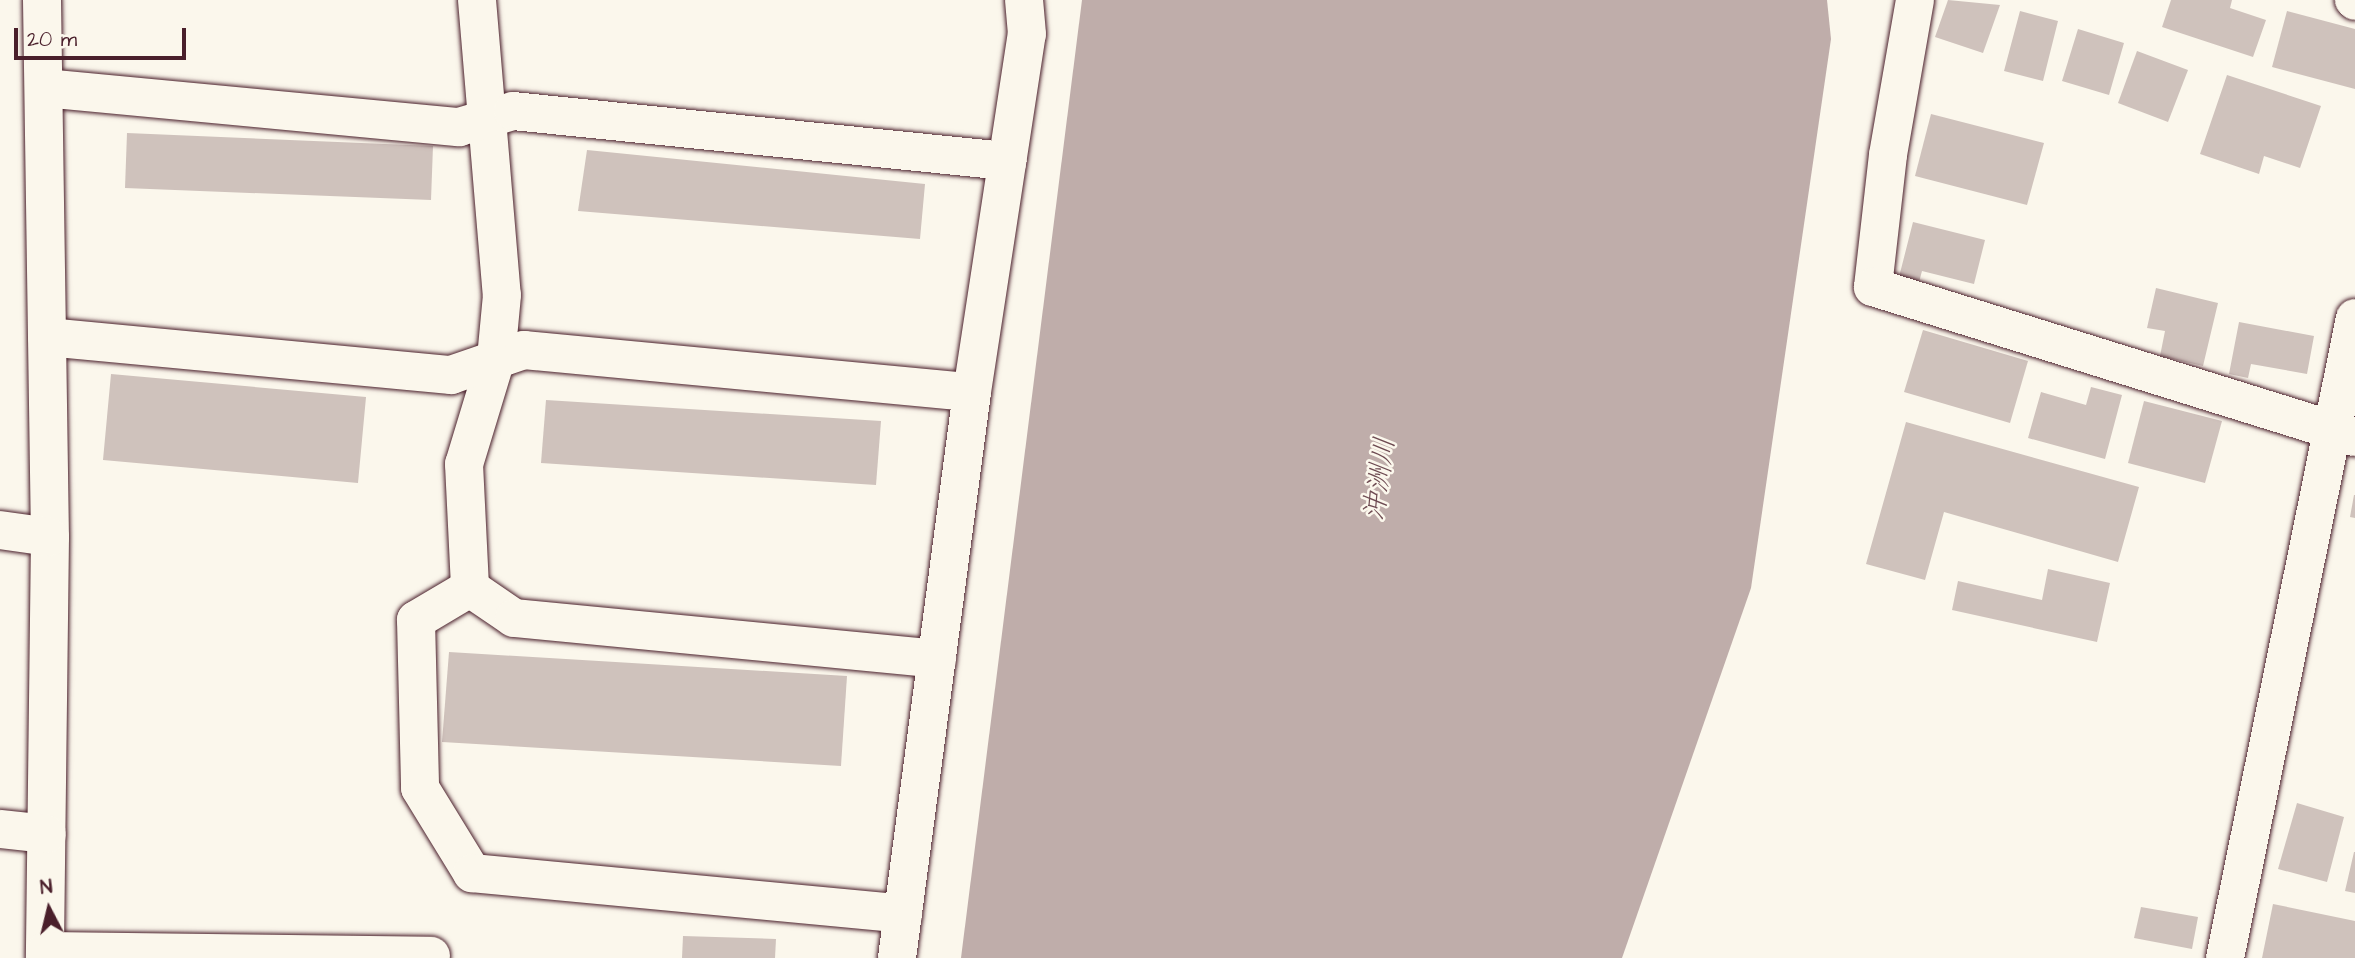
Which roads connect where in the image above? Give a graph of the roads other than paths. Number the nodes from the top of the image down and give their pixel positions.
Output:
1 (43, 0) edge
2 (477, 0) edge
3 (1024, 0) edge
4 (1915, 0) edge
5 (44, 88) junction
6 (486, 119) junction
7 (1007, 161) junction
8 (2355, 318) edge
9 (47, 337) junction
10 (496, 359) junction
11 (972, 392) junction
12 (2344, 433) edge
13 (0, 530) edge
14 (50, 537) junction
15 (470, 588) junction
16 (937, 659) junction
17 (0, 829) edge
18 (47, 834) junction
19 (903, 914) junction
20 (46, 954) edge
21 (431, 956) dead end
22 (897, 958) edge
23 (2225, 958) edge

1 - 5 street
2 - 6 street
3 - 7 street
4 - 12 street
5 - 6 street
5 - 9 street
6 - 7 street
6 - 10 street
7 - 11 street
8 - 12 street
9 - 10 street
9 - 14 street
10 - 11 street
10 - 15 street
11 - 16 street
12 - 23 street
13 - 14 street
14 - 18 street
15 - 16 street
15 - 19 street
16 - 19 street
17 - 18 street
18 - 20 street
19 - 22 street
20 - 21 street

